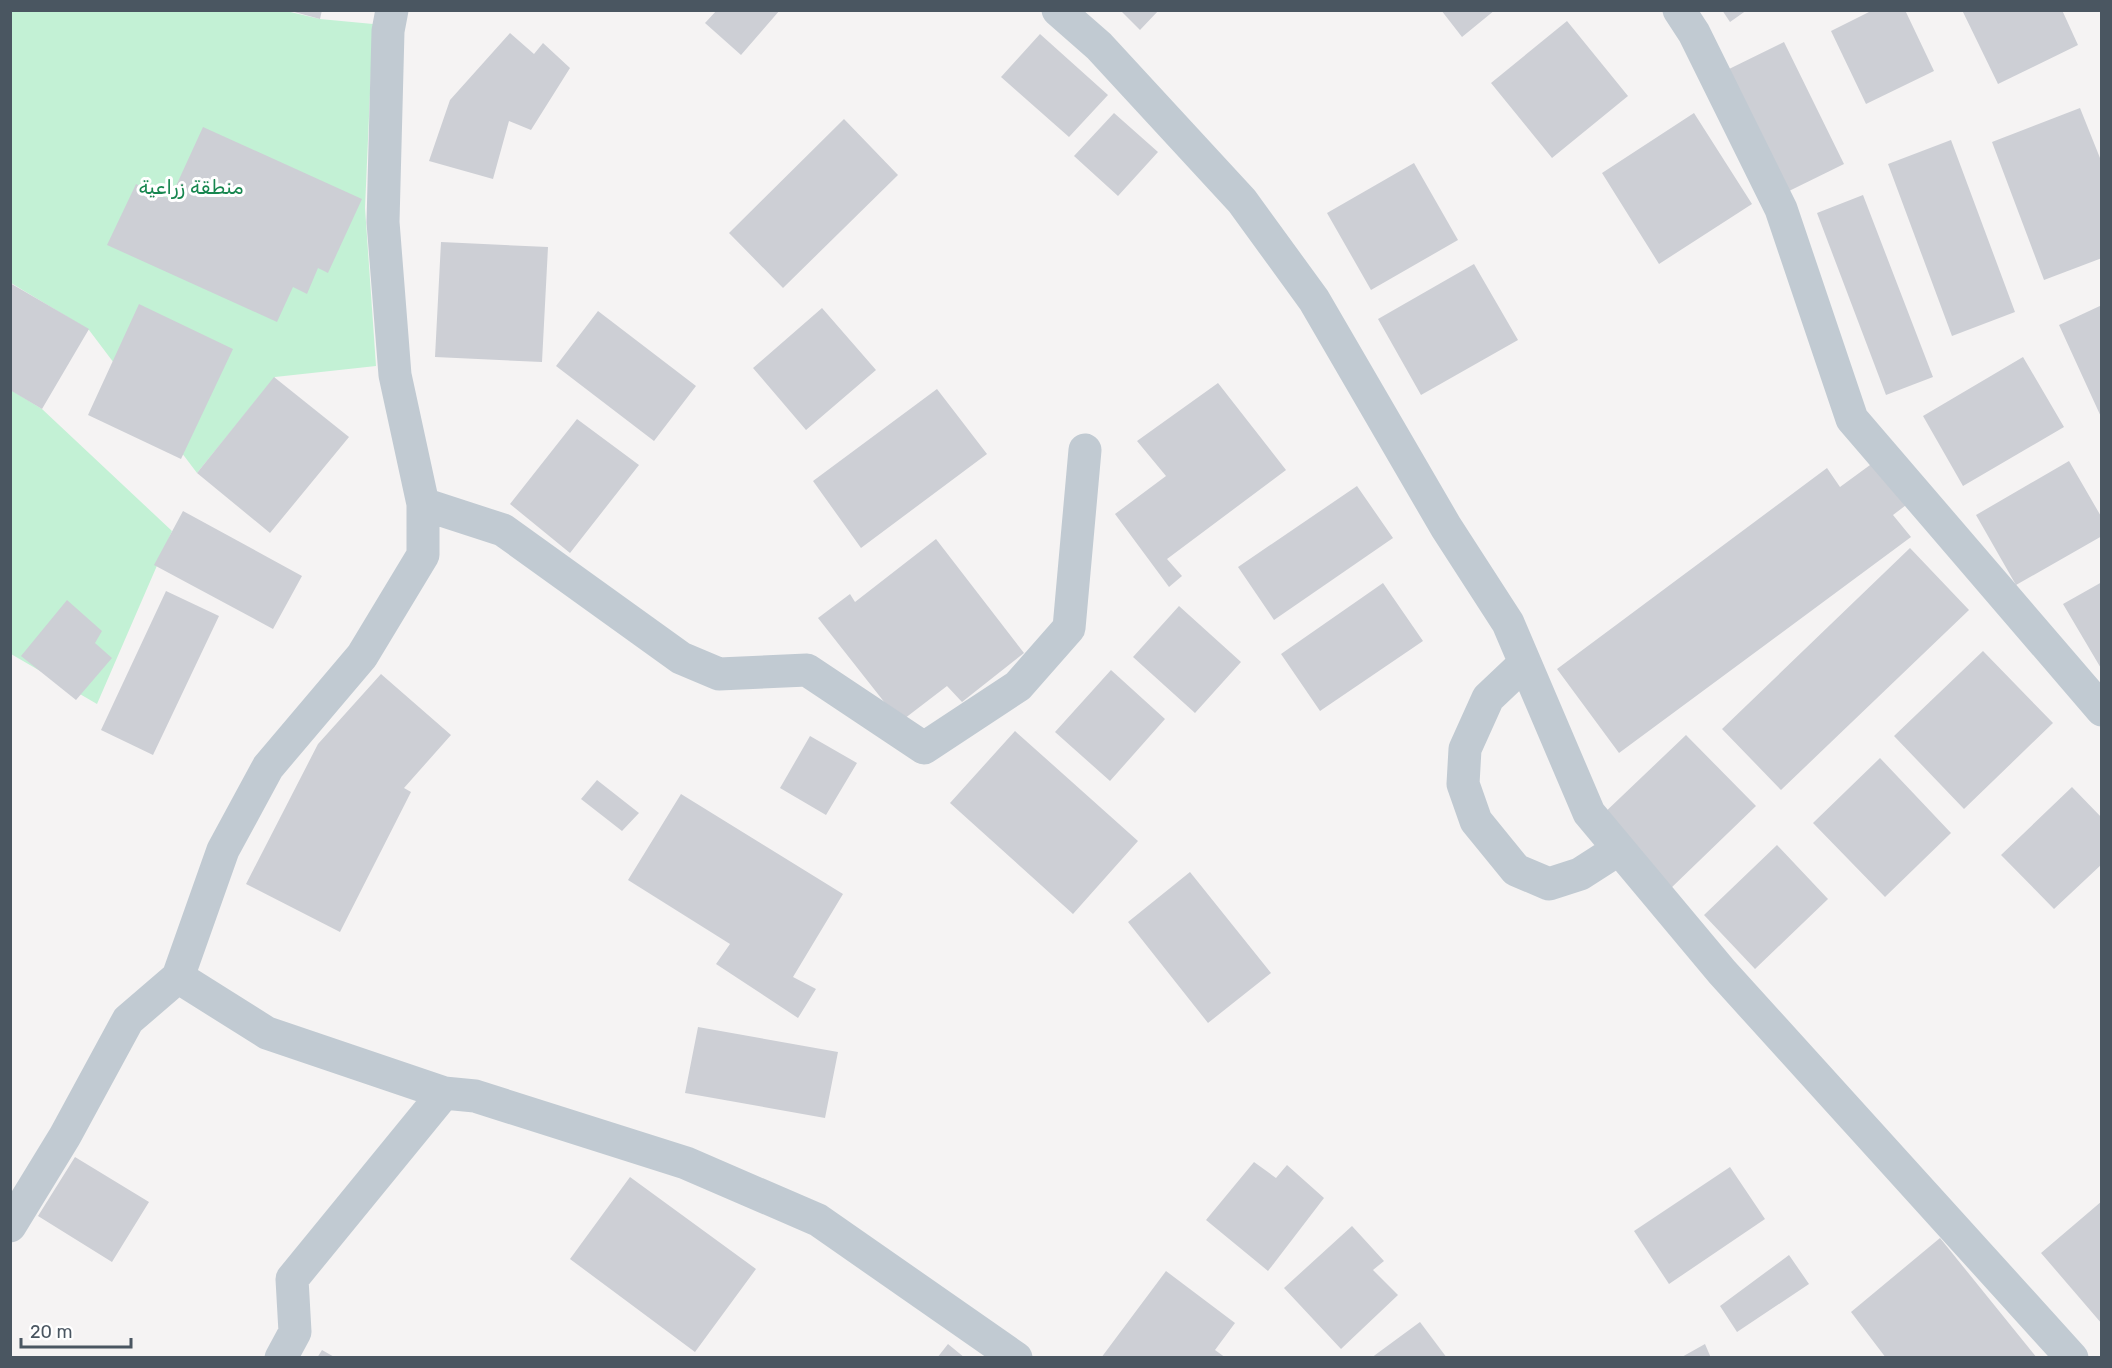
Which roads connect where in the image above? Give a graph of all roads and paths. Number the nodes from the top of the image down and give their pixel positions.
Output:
1 (392, 10) edge
2 (1058, 10) edge
3 (1679, 10) edge
4 (1085, 450) dead end
5 (423, 504) junction
6 (1525, 663) junction
7 (2102, 710) edge
8 (1619, 849) junction
9 (178, 978) junction
10 (444, 1093) junction
11 (10, 1226) edge
12 (281, 1358) edge
13 (1016, 1358) edge
14 (2072, 1358) edge

1 - 5 street
2 - 6 street
3 - 7 street
4 - 5 street
5 - 9 street
6 - 8 street
6 - 8 street
8 - 14 street
9 - 10 street
9 - 11 street
10 - 12 street
10 - 13 street

